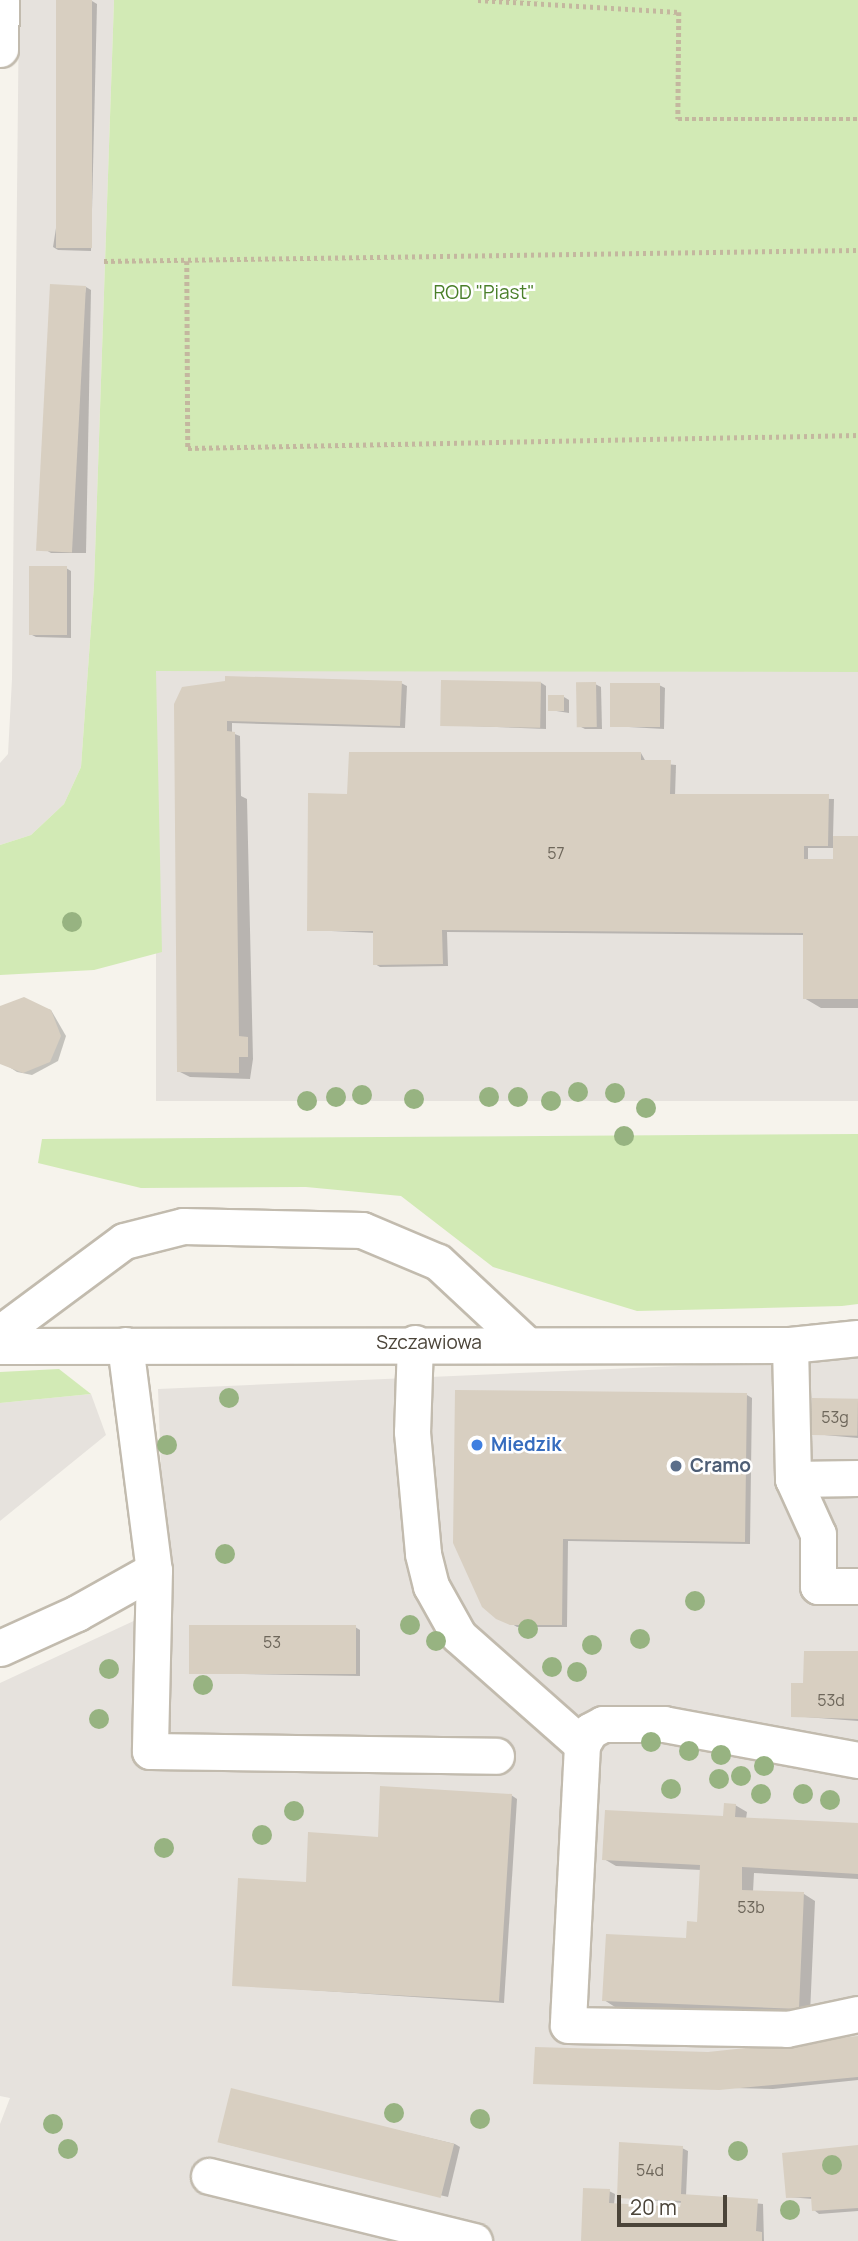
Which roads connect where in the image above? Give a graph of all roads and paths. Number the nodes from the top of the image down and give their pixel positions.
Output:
1 (1, 0) edge
2 (478, 0) edge
3 (0, 49) edge
4 (858, 119) edge
5 (858, 250) edge
6 (104, 261) dead end
7 (187, 261) junction
8 (858, 435) edge
9 (0, 1333) edge
10 (858, 1338) edge
11 (415, 1343) junction
12 (526, 1344) junction
13 (125, 1345) junction
14 (790, 1345) junction
15 (0, 1346) edge
16 (858, 1478) edge
17 (793, 1479) junction
18 (154, 1570) junction
19 (858, 1586) edge
20 (0, 1648) edge
21 (582, 1745) junction
22 (496, 1756) dead end
23 (858, 1760) edge
24 (858, 2014) edge
25 (209, 2175) dead end
26 (474, 2241) edge

1 - 3 street
2 - 4 path
5 - 7 path
6 - 7 path
7 - 8 path
9 - 12 street
10 - 14 street, Szczawiowa
11 - 12 street, Szczawiowa
11 - 13 street, Szczawiowa
11 - 21 street
12 - 14 street, Szczawiowa
13 - 15 street, Szczawiowa
13 - 18 street
14 - 17 street
16 - 17 street
17 - 19 street
18 - 20 street
18 - 22 street
21 - 23 street
21 - 24 street
25 - 26 street

